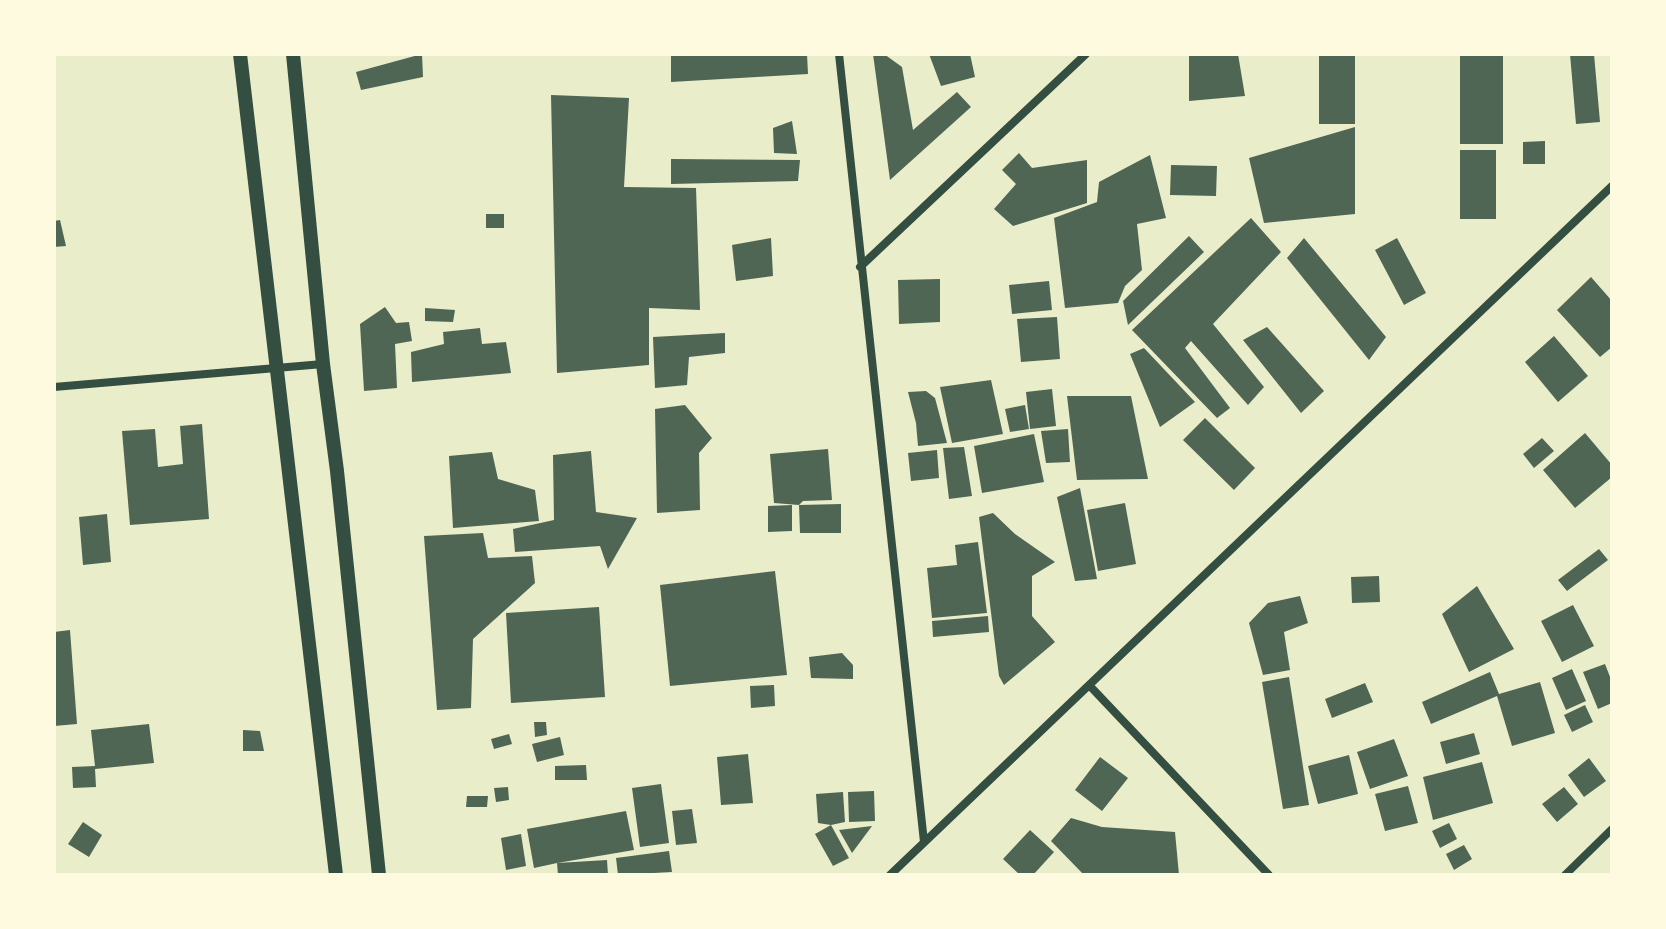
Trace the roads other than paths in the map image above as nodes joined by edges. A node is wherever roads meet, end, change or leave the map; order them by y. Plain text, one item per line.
1 (240, 54) edge
2 (293, 54) edge
3 (839, 54) edge
4 (1086, 54) edge
5 (1612, 186) edge
6 (860, 267) junction
7 (323, 364) junction
8 (275, 369) junction
9 (54, 387) edge
10 (1089, 685) junction
11 (1612, 829) edge
12 (924, 842) junction
13 (336, 875) edge
14 (379, 875) edge
15 (890, 875) edge
16 (1269, 875) edge
17 (1565, 875) edge

1 - 8 street
2 - 7 street
3 - 6 street
4 - 6 street
5 - 10 street
6 - 12 street
7 - 8 street
7 - 14 street
8 - 9 street
8 - 13 street
10 - 12 street
10 - 16 street
11 - 17 street
12 - 15 street

